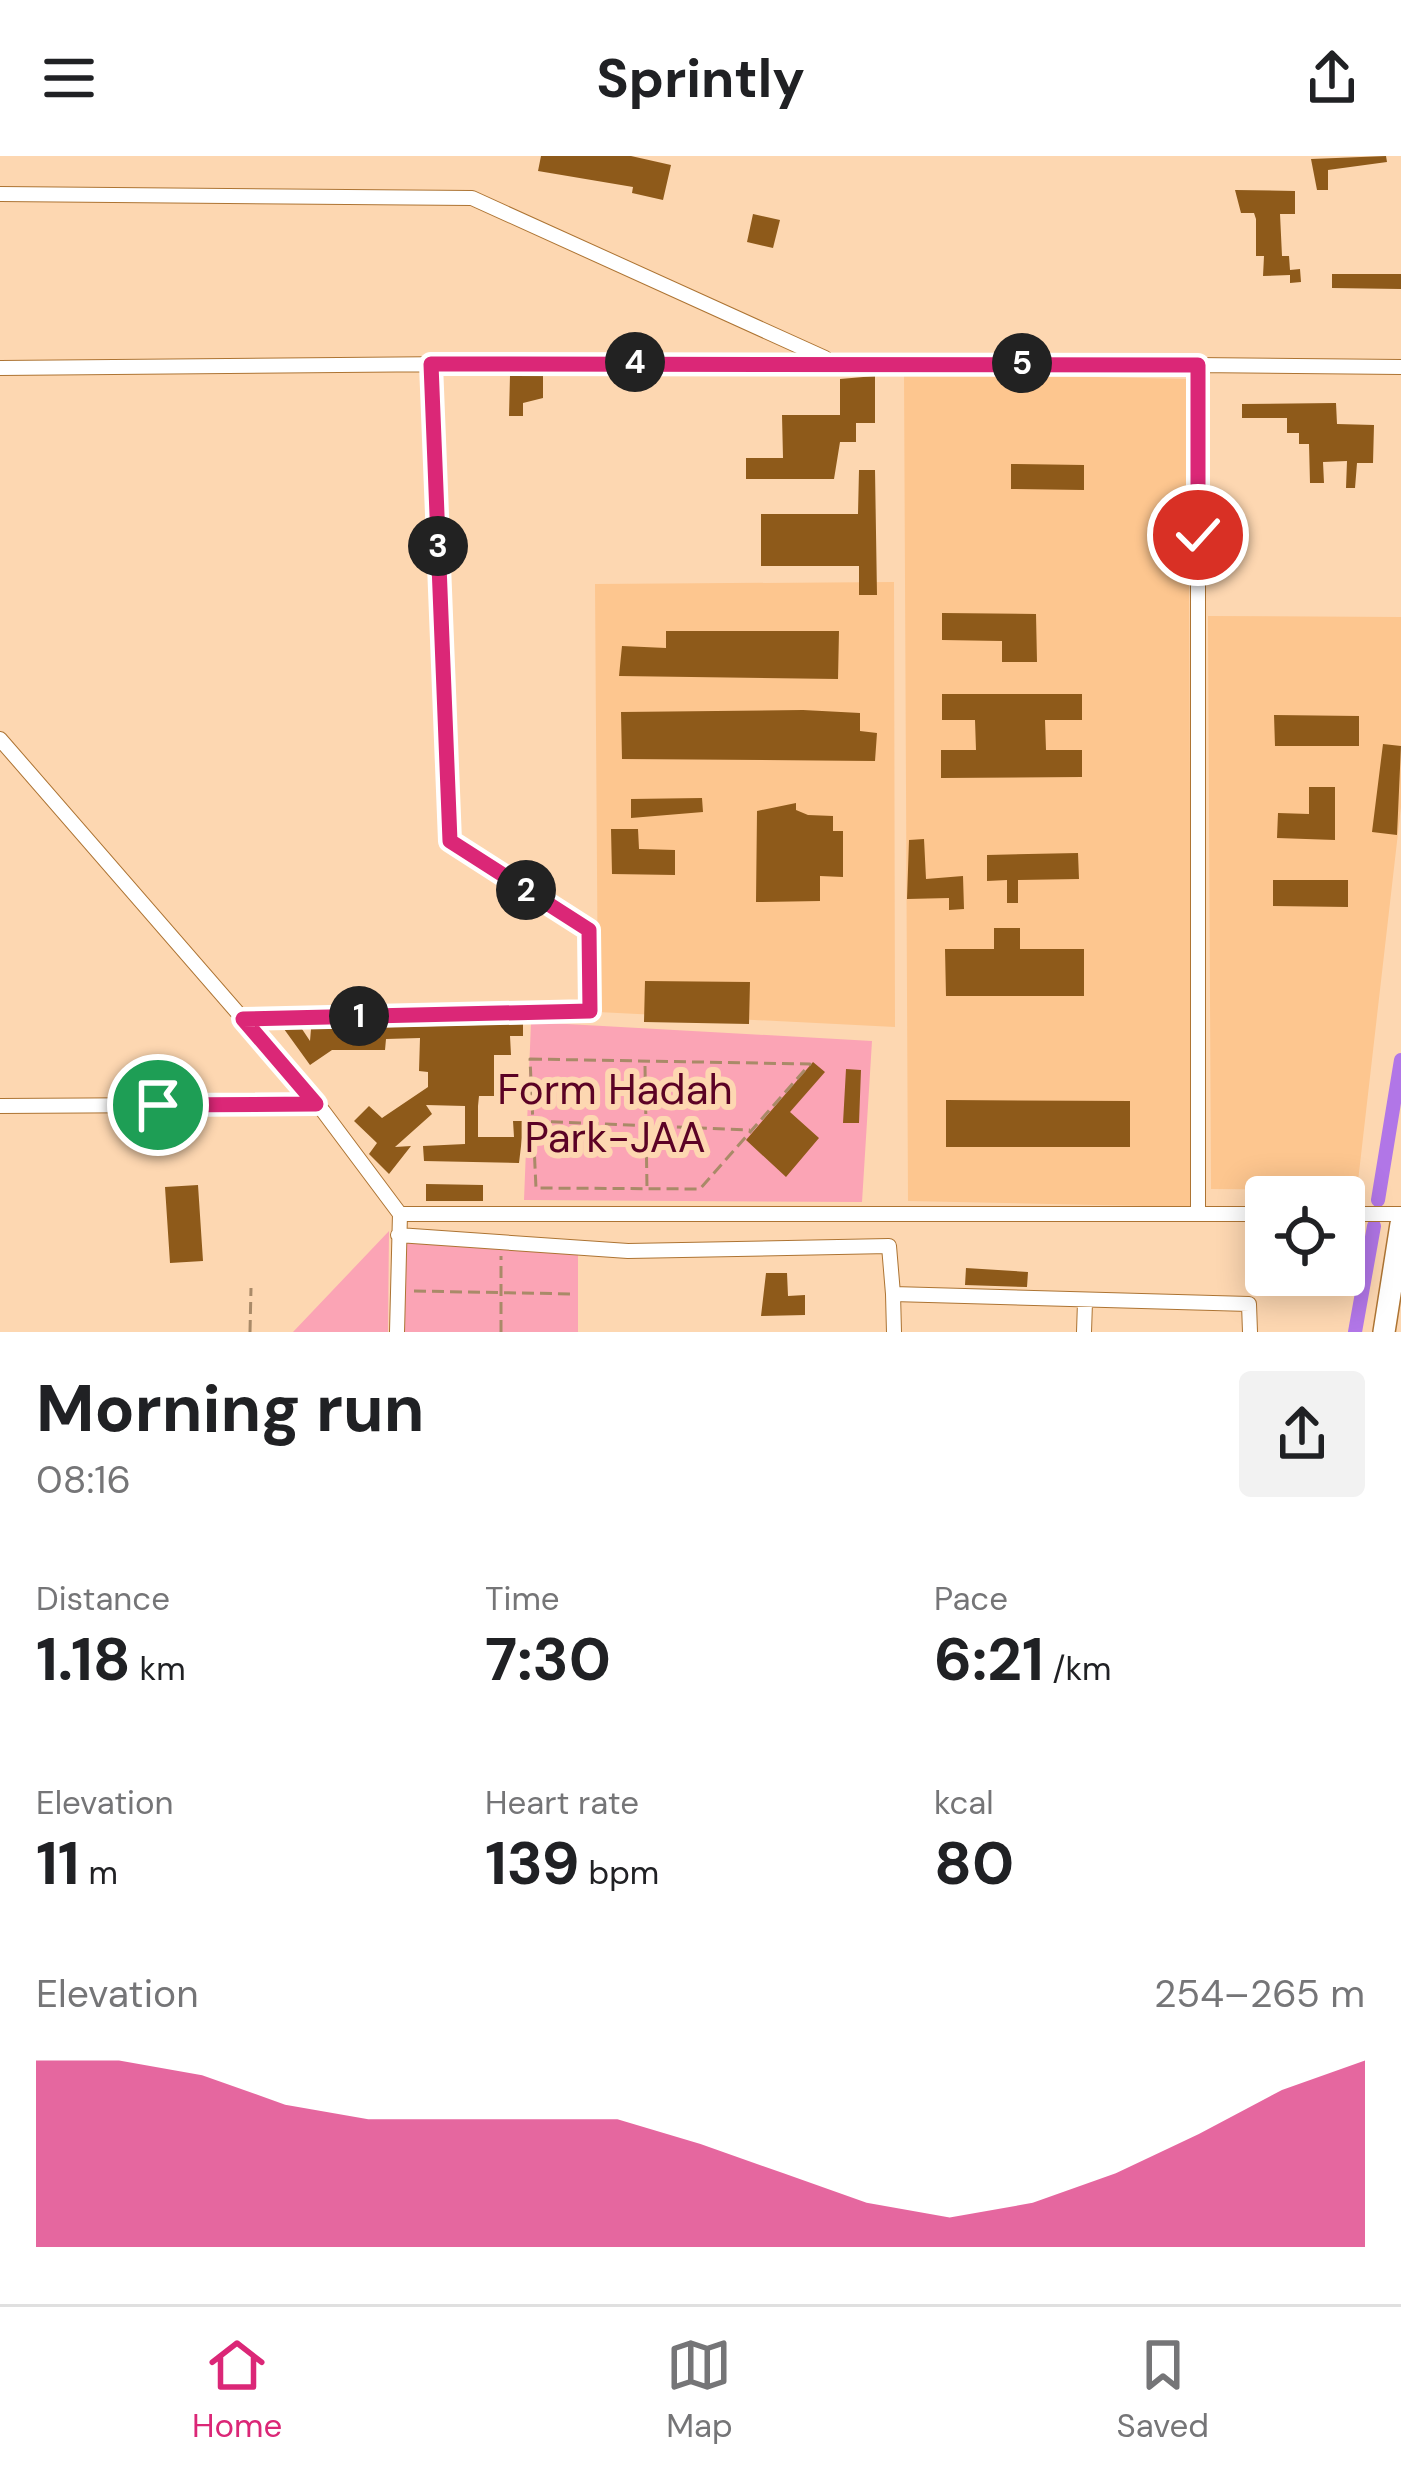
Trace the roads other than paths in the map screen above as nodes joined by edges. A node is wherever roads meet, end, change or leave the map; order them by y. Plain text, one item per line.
1 (0, 194) edge
2 (833, 362) junction
3 (431, 364) junction
4 (1198, 365) junction
5 (1401, 367) edge
6 (0, 368) edge
7 (0, 740) edge
8 (243, 1019) junction
9 (316, 1104) junction
10 (0, 1106) edge
11 (400, 1214) junction
12 (1198, 1214) junction
13 (1245, 1214) edge
14 (1365, 1214) edge
15 (1401, 1214) edge
16 (1401, 1224) edge
17 (398, 1235) junction
18 (1396, 1285) edge
19 (893, 1294) junction
20 (1084, 1302) junction
21 (397, 1332) edge
22 (895, 1332) edge
23 (1084, 1332) edge
24 (1250, 1332) edge
25 (1384, 1332) edge

1 - 2 street
2 - 3 street
2 - 4 street
3 - 6 street
3 - 8 street
4 - 5 street
4 - 12 street
7 - 8 street
8 - 9 street
9 - 10 street
9 - 11 street
11 - 12 street
11 - 17 street
12 - 13 street
14 - 15 street
16 - 18 main road
17 - 19 street
17 - 21 street
18 - 25 main road
19 - 20 street
19 - 22 street
20 - 23 street
20 - 24 street

